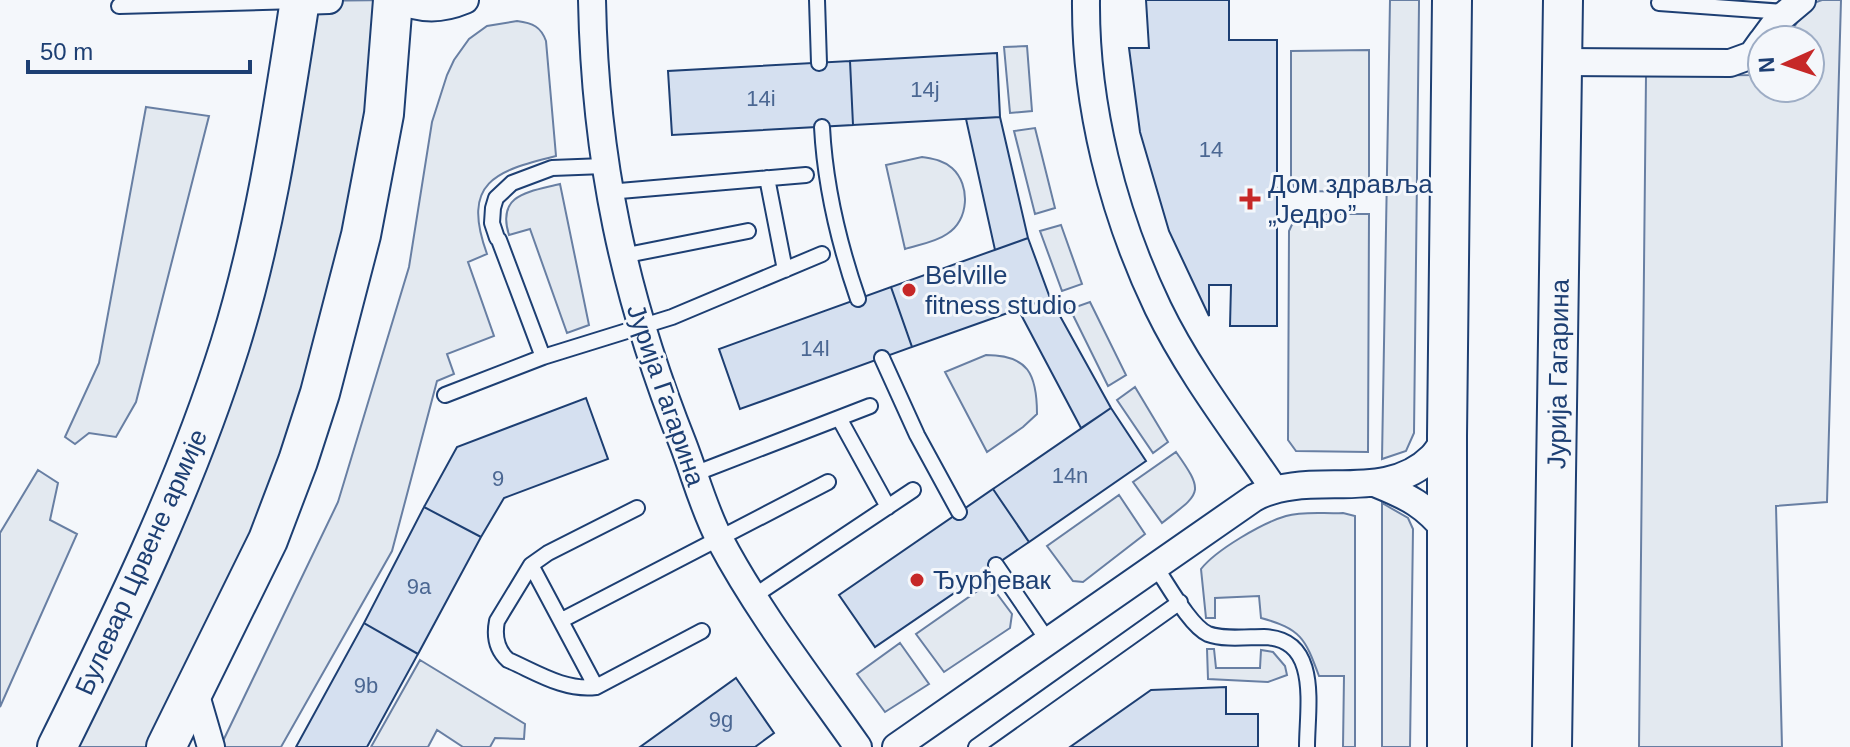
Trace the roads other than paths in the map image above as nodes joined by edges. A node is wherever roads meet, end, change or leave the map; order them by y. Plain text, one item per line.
1 (300, 0) edge
2 (329, 0) edge
3 (396, 0) edge
4 (465, 0) edge
5 (592, 0) edge
6 (817, 0) edge
7 (1086, 0) edge
8 (1452, 0) edge
9 (1563, 0) edge
10 (1659, 3) dead end
11 (119, 6) dead end
12 (1794, 6) edge
13 (1774, 24) edge
14 (1746, 57) edge
15 (1562, 62) junction
16 (819, 63) dead end
17 (822, 127) dead end
18 (591, 167) junction
19 (806, 175) dead end
20 (767, 178) junction
21 (608, 192) junction
22 (748, 231) dead end
23 (822, 254) dead end
24 (622, 256) junction
25 (785, 270) junction
26 (858, 299) dead end
27 (640, 326) junction
28 (543, 357) junction
29 (882, 358) dead end
30 (445, 395) dead end
31 (870, 406) dead end
32 (839, 418) junction
33 (1447, 436) junction
34 (694, 474) junction
35 (828, 482) dead end
36 (1377, 484) junction
37 (1274, 489) junction
38 (913, 490) dead end
39 (888, 507) junction
40 (637, 508) dead end
41 (959, 512) dead end
42 (1447, 532) junction
43 (718, 538) junction
44 (531, 565) junction
45 (996, 565) dead end
46 (1155, 566) junction
47 (754, 596) junction
48 (1180, 602) junction
49 (562, 620) junction
50 (702, 631) dead end
51 (1048, 641) junction
52 (596, 687) junction
53 (195, 692) junction
54 (57, 747) edge
55 (166, 747) edge
56 (211, 747) edge
57 (858, 747) edge
58 (896, 747) edge
59 (976, 747) edge
60 (1307, 747) edge
61 (1447, 747) edge
62 (1552, 747) edge

1 - 2 street
1 - 11 lane
1 - 54 street, Булевар Црвене армије
3 - 4 street
3 - 53 street
5 - 18 street, Јурија Гагарина
6 - 16 lane
7 - 37 street
8 - 33 street
9 - 15 street, Јурија Гагарина
10 - 12 lane
12 - 13 street
14 - 15 street
15 - 62 street, Јурија Гагарина
17 - 26 lane
18 - 21 street, Јурија Гагарина
18 - 28 lane
19 - 20 lane
20 - 21 lane
20 - 25 lane
21 - 24 street, Јурија Гагарина
22 - 24 lane
23 - 25 lane
24 - 27 street, Јурија Гагарина
25 - 27 lane
27 - 28 lane
27 - 34 street, Јурија Гагарина
28 - 30 lane
29 - 41 lane
31 - 32 lane
32 - 34 lane
32 - 39 lane
33 - 36 street
33 - 42 street
34 - 43 street, Јурија Гагарина
35 - 43 lane
36 - 37 street
36 - 42 street
37 - 46 street
38 - 39 lane
39 - 47 lane
40 - 44 lane
42 - 61 street
43 - 47 street, Јурија Гагарина
43 - 49 lane
44 - 49 lane
44 - 52 lane
45 - 51 lane
46 - 48 lane
46 - 51 street
47 - 57 street, Јурија Гагарина
48 - 59 lane
48 - 60 lane
49 - 52 lane
50 - 52 lane
51 - 58 street
53 - 55 street
53 - 56 street

